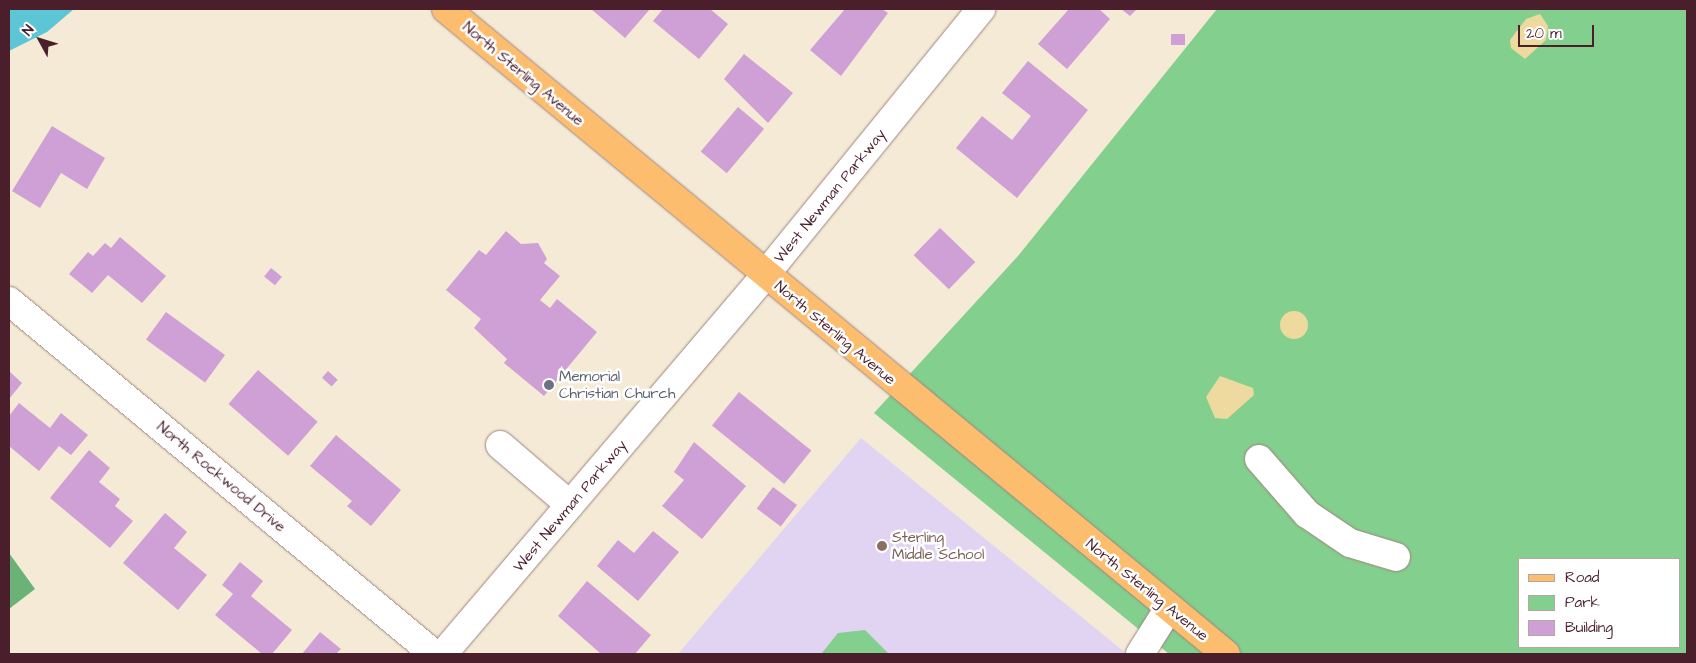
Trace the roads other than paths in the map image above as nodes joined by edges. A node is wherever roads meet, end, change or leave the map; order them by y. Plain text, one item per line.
1 (446, 9) edge
2 (978, 10) edge
3 (765, 275) junction
4 (9, 301) edge
5 (500, 445) dead end
6 (1259, 459) dead end
7 (570, 505) junction
8 (1396, 557) dead end
9 (1169, 608) junction
10 (434, 654) edge
11 (443, 654) edge
12 (1140, 654) edge
13 (1226, 654) edge

1 - 3 main road, North Sterling Avenue
2 - 3 street, West Newman Parkway
3 - 7 street, West Newman Parkway
3 - 9 main road, North Sterling Avenue
4 - 10 street, North Rockwood Drive
5 - 7 street
6 - 8 street
7 - 11 street, West Newman Parkway
9 - 12 street
9 - 13 main road, North Sterling Avenue

